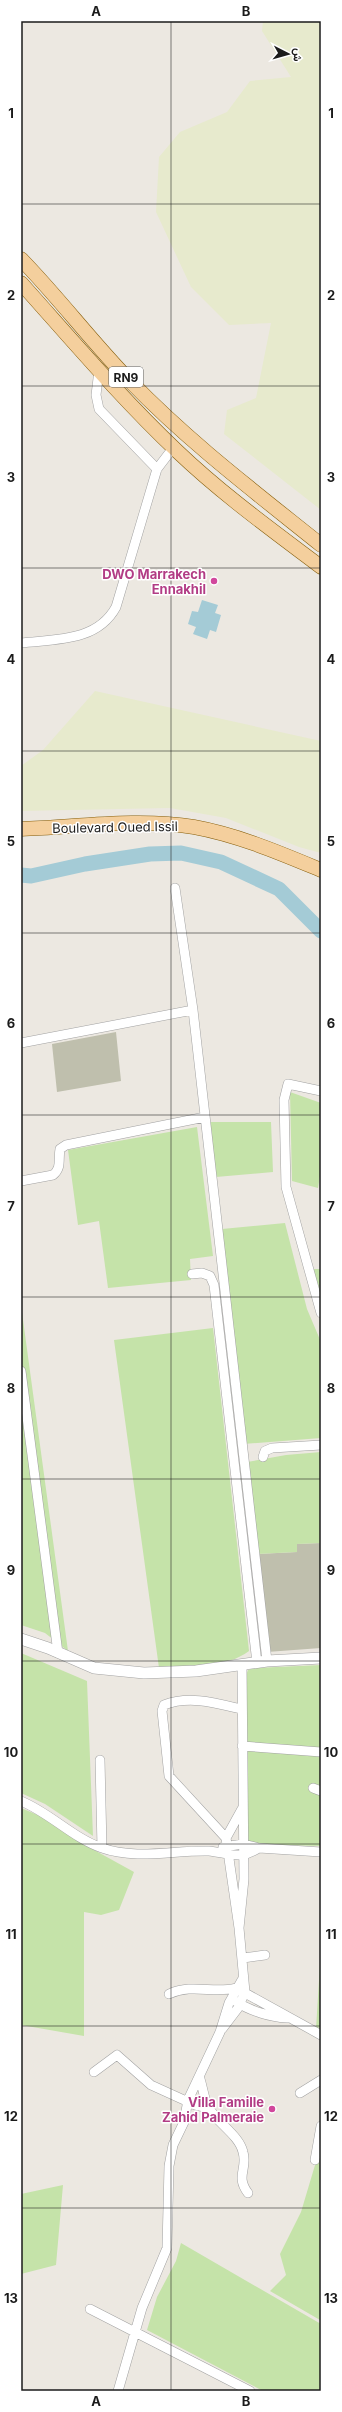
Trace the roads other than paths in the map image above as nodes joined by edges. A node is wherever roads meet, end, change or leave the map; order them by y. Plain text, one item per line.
1 (21, 259) edge
2 (21, 283) edge
3 (99, 370) junction
4 (173, 448) junction
5 (157, 469) junction
6 (321, 545) edge
7 (321, 567) edge
8 (21, 643) edge
9 (21, 829) edge
10 (321, 870) edge
11 (175, 888) dead end
12 (193, 1010) junction
13 (21, 1043) edge
14 (321, 1091) edge
15 (205, 1117) junction
16 (21, 1181) edge
17 (192, 1274) dead end
18 (321, 1313) edge
19 (21, 1371) edge
20 (321, 1445) edge
21 (263, 1457) dead end
22 (21, 1639) edge
23 (58, 1653) junction
24 (321, 1658) edge
25 (262, 1662) junction
26 (242, 1665) junction
27 (241, 1709) junction
28 (242, 1746) junction
29 (321, 1752) edge
30 (100, 1760) dead end
31 (21, 1800) edge
32 (242, 1809) junction
33 (226, 1842) junction
34 (244, 1844) junction
35 (102, 1848) junction
36 (259, 1848) junction
37 (210, 1851) junction
38 (321, 1852) edge
39 (229, 1855) junction
40 (244, 1855) junction
41 (239, 1928) junction
42 (265, 1955) dead end
43 (242, 1958) junction
44 (240, 1990) junction
45 (225, 1991) junction
46 (169, 1994) dead end
47 (232, 1998) junction
48 (240, 2004) junction
49 (290, 2018) junction
50 (220, 2032) junction
51 (321, 2035) edge
52 (94, 2072) dead end
53 (200, 2079) junction
54 (321, 2080) edge
55 (300, 2093) dead end
56 (188, 2100) junction
57 (209, 2108) junction
58 (321, 2126) edge
59 (315, 2160) dead end
60 (248, 2194) dead end
61 (90, 2309) dead end
62 (136, 2331) junction
63 (118, 2391) edge
64 (250, 2391) edge

1 - 6 main road, RN9
2 - 3 main road, RN9
3 - 4 main road, RN9
3 - 5 street
4 - 5 street
4 - 7 main road, RN9
5 - 8 street
9 - 10 main road, Boulevard Oued Issil
11 - 12 street
12 - 13 street
12 - 15 street
14 - 18 street
15 - 16 street
15 - 25 street
17 - 25 street
19 - 23 street
20 - 21 street
22 - 23 street
23 - 26 street
24 - 25 street
25 - 26 street
26 - 27 street
27 - 28 street
27 - 33 street
28 - 29 street
28 - 32 street
30 - 35 street
31 - 35 street
32 - 33 street
32 - 34 street
33 - 34 street
33 - 37 street
33 - 39 street
34 - 36 street
34 - 40 street
35 - 37 street
36 - 38 street
36 - 40 street
37 - 39 street
39 - 40 street
39 - 41 street
40 - 41 street
41 - 43 street
42 - 43 street
43 - 44 street
44 - 45 street
44 - 47 street
44 - 48 street
44 - 49 street
45 - 46 street
45 - 47 street
47 - 48 street
47 - 50 street
48 - 49 street
48 - 50 street
49 - 51 street
50 - 53 street
52 - 56 street
53 - 56 street
53 - 57 street
54 - 55 street
56 - 57 street
56 - 62 street
57 - 60 street
58 - 59 street
61 - 62 street
62 - 63 street
62 - 64 street

